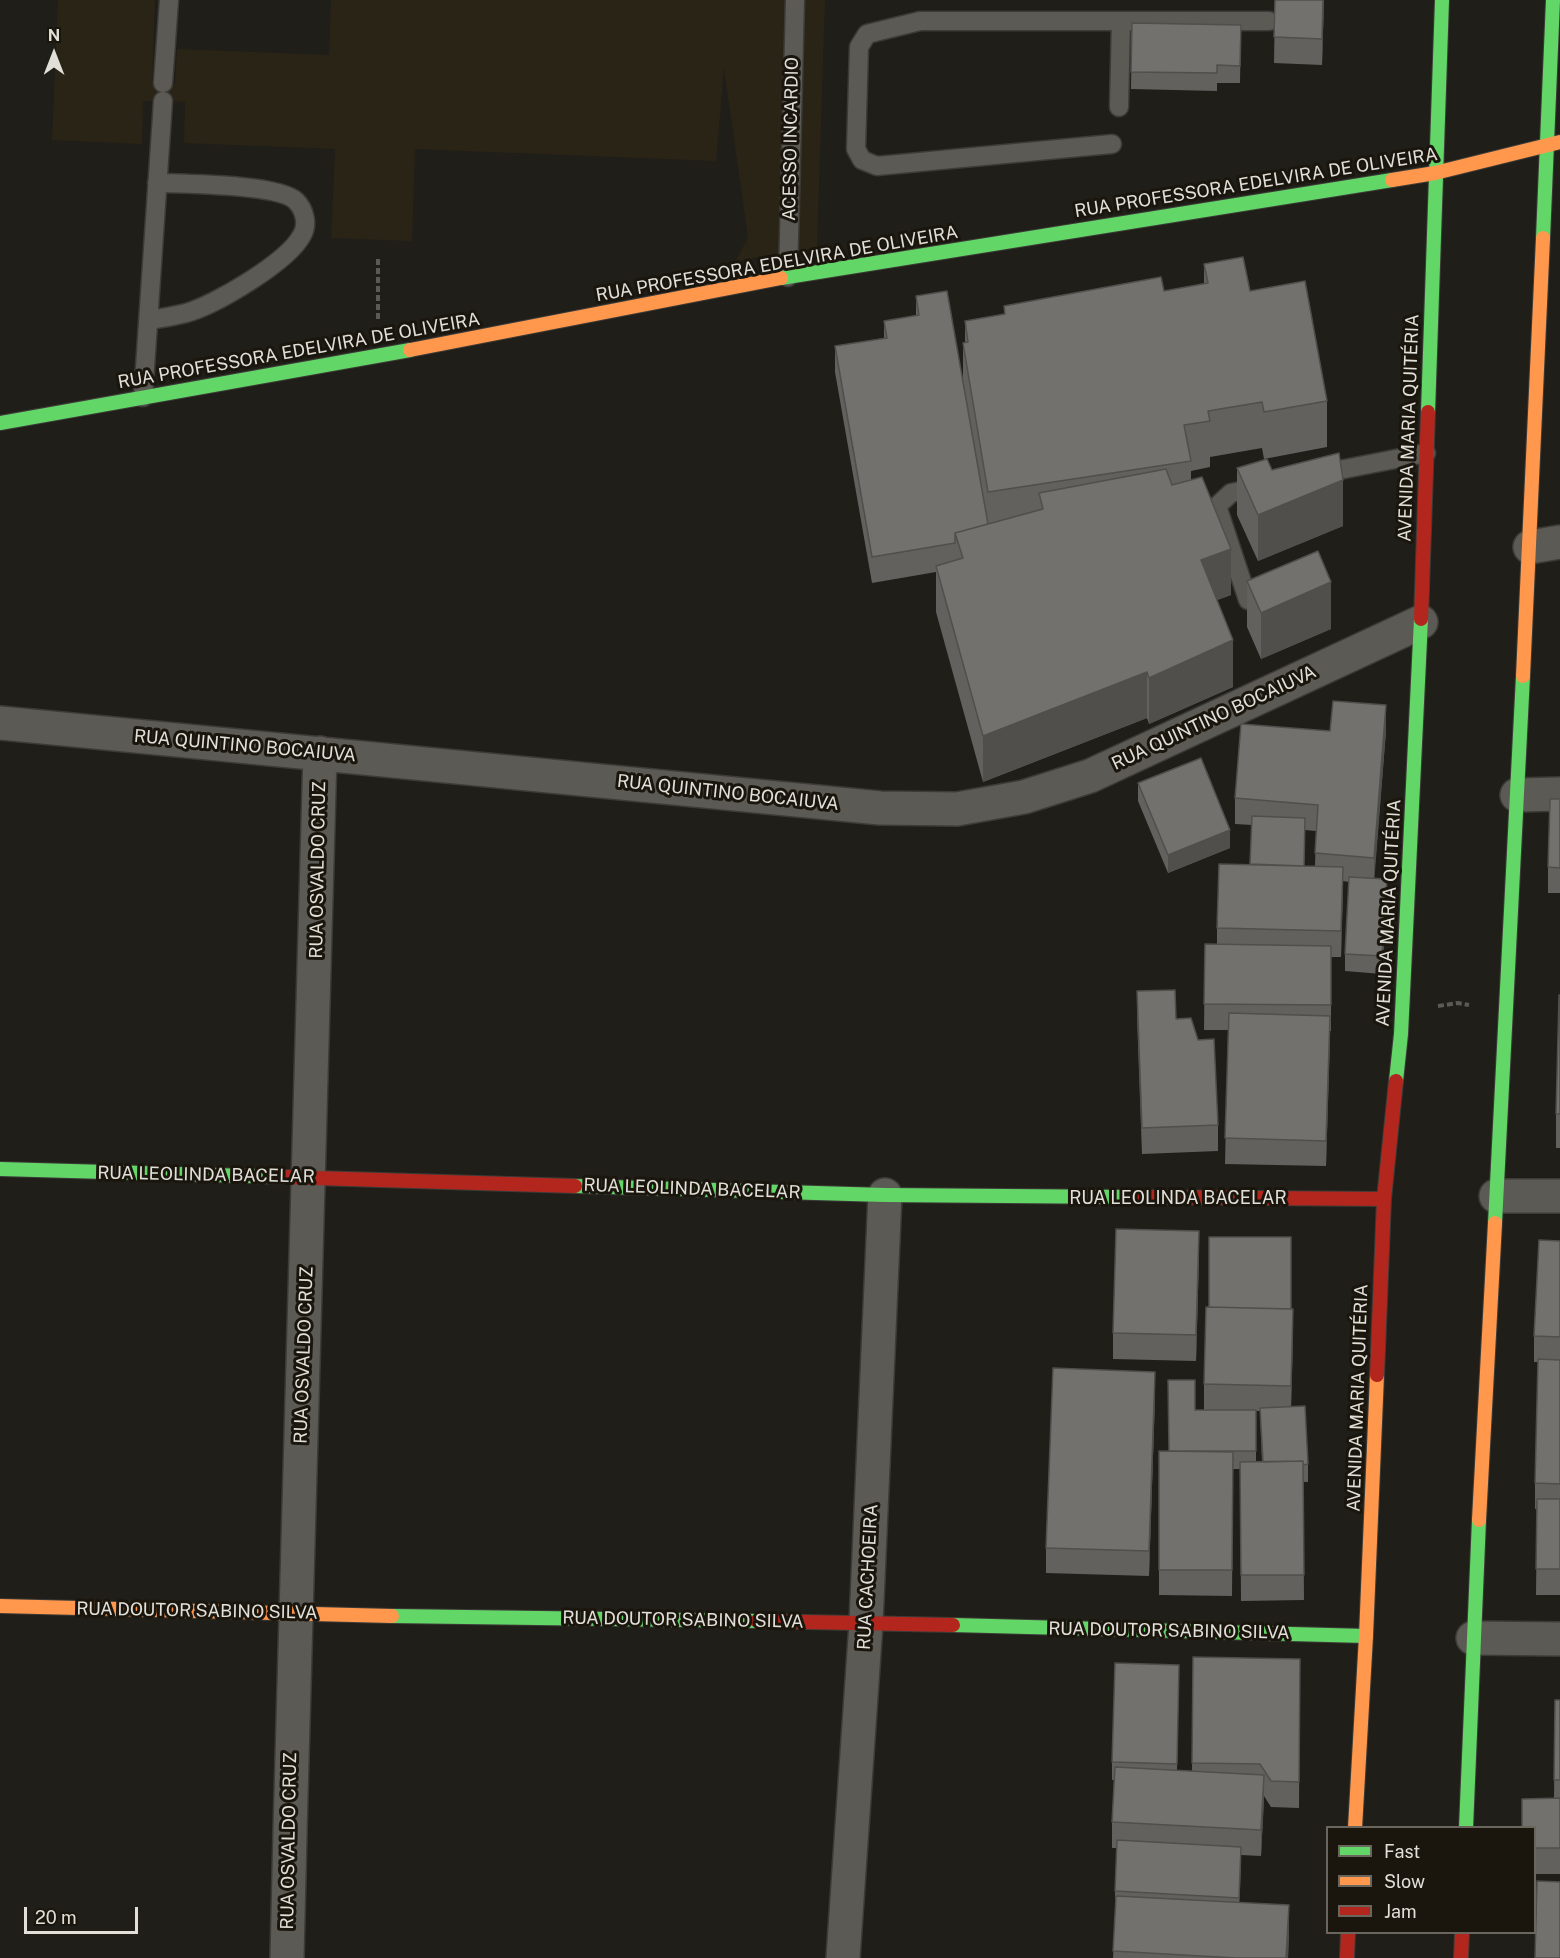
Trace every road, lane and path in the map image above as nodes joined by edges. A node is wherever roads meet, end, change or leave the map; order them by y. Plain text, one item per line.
1 (169, 0) edge
2 (795, 0) edge
3 (1442, 0) edge
4 (1553, 0) edge
5 (1121, 21) junction
6 (1269, 21) dead end
7 (1119, 107) dead end
8 (1560, 142) edge
9 (1112, 144) dead end
10 (1545, 144) junction
11 (1436, 173) junction
12 (157, 183) junction
13 (378, 260) dead end
14 (788, 277) junction
15 (150, 320) junction
16 (379, 356) junction
17 (143, 397) junction
18 (0, 423) edge
19 (1426, 453) junction
20 (1307, 477) edge
21 (1275, 483) edge
22 (1545, 545) edge
23 (1248, 600) dead end
24 (1421, 622) junction
25 (0, 723) edge
26 (321, 753) junction
27 (1560, 794) edge
28 (1517, 795) junction
29 (1401, 1034) junction
30 (1506, 1039) junction
31 (0, 1169) edge
32 (310, 1177) junction
33 (885, 1195) junction
34 (1496, 1196) junction
35 (1560, 1196) edge
36 (1384, 1199) junction
37 (0, 1606) edge
38 (294, 1614) junction
39 (866, 1623) junction
40 (1366, 1636) junction
41 (1473, 1638) junction
42 (1560, 1639) edge
43 (1354, 1826) edge
44 (1466, 1826) edge
45 (1348, 1934) edge
46 (1462, 1934) edge
47 (287, 1958) edge
48 (843, 1958) edge
49 (1347, 1958) edge
50 (1461, 1958) edge

1 - 12 lane
2 - 14 lane, ACESSO INCARDIO
3 - 11 street, AVENIDA MARIA QUITÉRIA
4 - 10 street
5 - 6 lane
5 - 7 lane
5 - 9 lane
8 - 10 street, RUA PROFESSORA EDELVIRA DE OLIVEIRA
10 - 11 street, RUA PROFESSORA EDELVIRA DE OLIVEIRA
10 - 22 street
11 - 14 street, RUA PROFESSORA EDELVIRA DE OLIVEIRA
11 - 19 street, AVENIDA MARIA QUITÉRIA
12 - 15 lane
12 - 15 lane
13 - 16 path
14 - 16 street, RUA PROFESSORA EDELVIRA DE OLIVEIRA
15 - 17 lane
16 - 17 street, RUA PROFESSORA EDELVIRA DE OLIVEIRA
17 - 18 street, RUA PROFESSORA EDELVIRA DE OLIVEIRA
19 - 20 lane
19 - 24 street, AVENIDA MARIA QUITÉRIA
21 - 23 lane
22 - 28 street
24 - 26 street, RUA QUINTINO BOCAIUVA
24 - 29 street, AVENIDA MARIA QUITÉRIA
25 - 26 street, RUA QUINTINO BOCAIUVA
26 - 32 street, RUA OSVALDO CRUZ
27 - 28 street
28 - 30 street
29 - 30 path
29 - 36 street, AVENIDA MARIA QUITÉRIA
30 - 34 street
31 - 32 street, RUA LEOLINDA BACELAR
32 - 33 street, RUA LEOLINDA BACELAR
32 - 38 street, RUA OSVALDO CRUZ
33 - 36 street, RUA LEOLINDA BACELAR
33 - 39 street, RUA CACHOEIRA
34 - 35 street
34 - 41 street
36 - 40 street, AVENIDA MARIA QUITÉRIA
37 - 38 street, RUA DOUTOR SABINO SILVA
38 - 39 street, RUA DOUTOR SABINO SILVA
38 - 47 street, RUA OSVALDO CRUZ
39 - 40 street, RUA DOUTOR SABINO SILVA
39 - 48 street, RUA CACHOEIRA
40 - 43 street, AVENIDA MARIA QUITÉRIA
41 - 42 street
41 - 44 street
45 - 49 street
46 - 50 street

